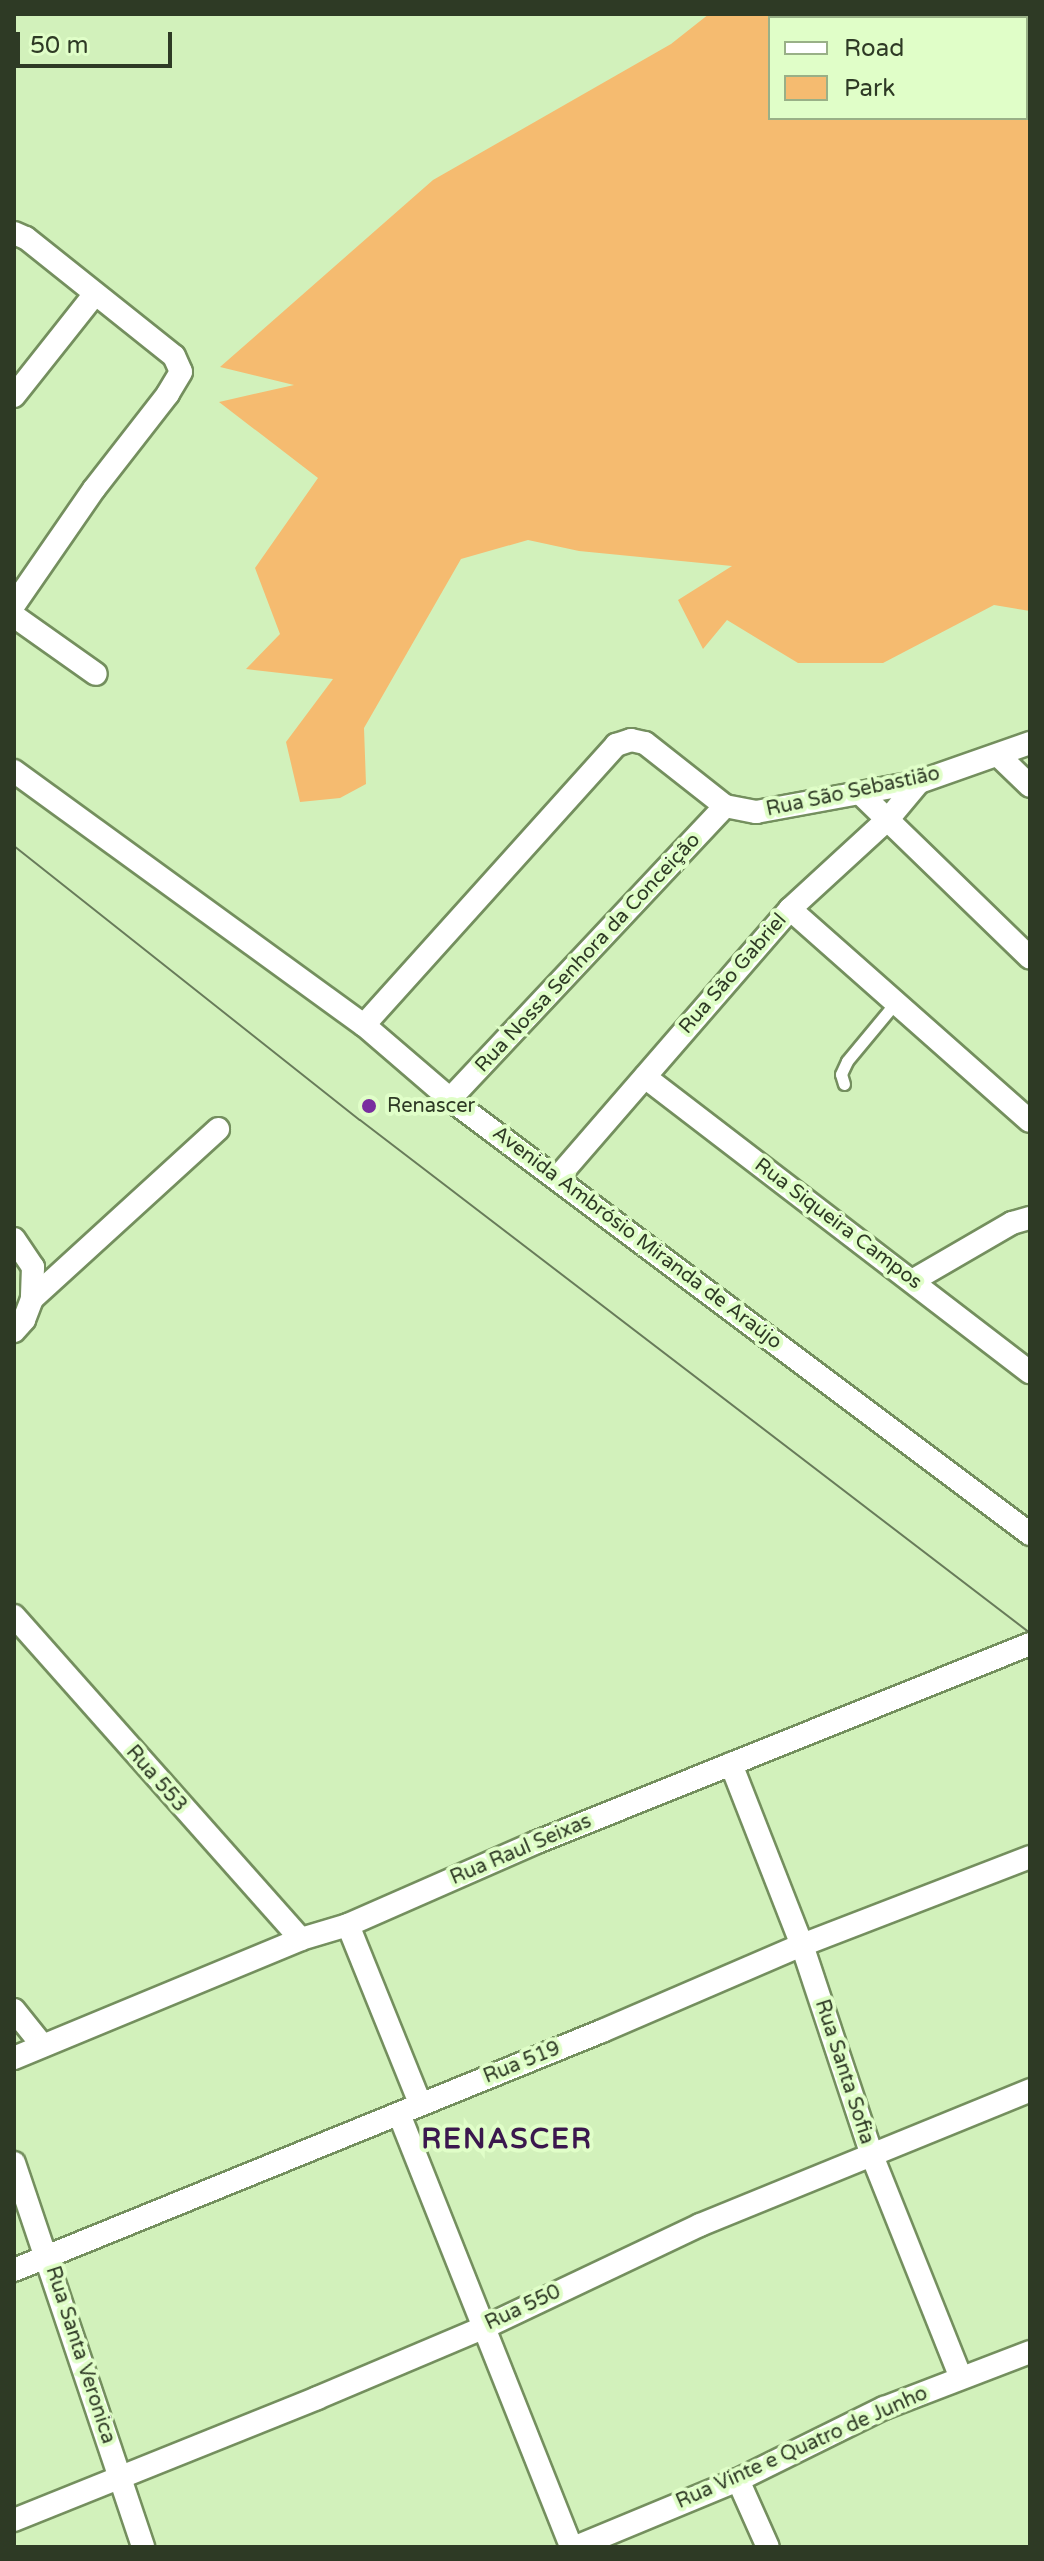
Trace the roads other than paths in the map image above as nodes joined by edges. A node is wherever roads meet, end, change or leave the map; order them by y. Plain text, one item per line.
1 (20, 235) edge
2 (94, 295) junction
3 (14, 396) edge
4 (14, 605) edge
5 (14, 616) edge
6 (96, 674) dead end
7 (1030, 743) edge
8 (999, 756) junction
9 (14, 771) edge
10 (919, 782) junction
11 (1030, 786) edge
12 (861, 794) junction
13 (725, 806) junction
14 (889, 818) junction
15 (790, 909) junction
16 (1030, 958) edge
17 (896, 1002) junction
18 (364, 1025) junction
19 (645, 1077) junction
20 (844, 1084) dead end
21 (450, 1099) junction
22 (1030, 1121) edge
23 (218, 1129) dead end
24 (558, 1177) junction
25 (1030, 1218) edge
26 (14, 1239) edge
27 (912, 1281) junction
28 (32, 1299) junction
29 (14, 1331) edge
30 (1030, 1372) edge
31 (1030, 1508) edge
32 (1008, 1517) junction
33 (1030, 1534) edge
34 (14, 1616) edge
35 (1029, 1645) edge
36 (731, 1764) junction
37 (1030, 1857) edge
38 (348, 1925) junction
39 (301, 1939) junction
40 (802, 1945) junction
41 (14, 2010) edge
42 (43, 2046) junction
43 (14, 2058) edge
44 (1030, 2090) edge
45 (420, 2103) junction
46 (399, 2114) junction
47 (871, 2153) junction
48 (14, 2163) edge
49 (47, 2256) junction
50 (14, 2270) edge
51 (483, 2328) junction
52 (1030, 2352) edge
53 (961, 2378) junction
54 (121, 2477) junction
55 (738, 2480) junction
56 (14, 2520) edge
57 (143, 2547) edge
58 (573, 2547) edge
59 (768, 2547) edge

1 - 2 street
2 - 3 street
2 - 4 street
5 - 6 street
7 - 8 street, Rua São Sebastião
8 - 10 street, Rua São Sebastião
8 - 11 street
9 - 18 street, Avenida Ambrósio Miranda de Araújo
10 - 12 street, Rua São Sebastião
10 - 14 street, Rua São Gabriel
12 - 13 street, Rua São Sebastião
12 - 14 street
13 - 18 street
13 - 21 street, Rua Nossa Senhora da Conceição
14 - 15 street, Rua São Gabriel
14 - 16 street
15 - 17 street
15 - 19 street, Rua São Gabriel
17 - 20 lane
17 - 22 street
18 - 21 street, Avenida Ambrósio Miranda de Araújo
19 - 24 street, Rua São Gabriel
19 - 27 street, Rua Siqueira Campos
21 - 24 street, Avenida Ambrósio Miranda de Araújo
23 - 28 street
24 - 32 street, Avenida Ambrósio Miranda de Araújo
25 - 27 street
26 - 28 street
27 - 30 street, Rua Siqueira Campos
28 - 29 street
31 - 32 street
32 - 33 street, Avenida Ambrósio Miranda de Araújo
34 - 39 street, Rua 553
35 - 36 street, Rua Raul Seixas
36 - 38 street, Rua Raul Seixas
36 - 40 street, Rua Santa Sofia
37 - 40 street, Rua 519
38 - 39 street, Rua Raul Seixas
38 - 45 street
39 - 42 street, Rua Raul Seixas
40 - 45 street, Rua 519
40 - 47 street, Rua Santa Sofia
41 - 42 street
42 - 43 street, Rua Raul Seixas
44 - 47 street, Rua 550
45 - 46 street, Rua 519
46 - 49 street, Rua 519
46 - 51 street
47 - 51 street, Rua 550
47 - 53 street, Rua Santa Sofia
48 - 49 street, Rua Santa Veronica
49 - 50 street, Rua 519
49 - 54 street, Rua Santa Veronica
51 - 54 street, Rua 550
51 - 58 street
52 - 53 street, Rua Vinte e Quatro de Junho
53 - 55 street, Rua Vinte e Quatro de Junho
54 - 56 street, Rua 550
54 - 57 street, Rua Santa Veronica
55 - 58 street, Rua Vinte e Quatro de Junho
55 - 59 street

